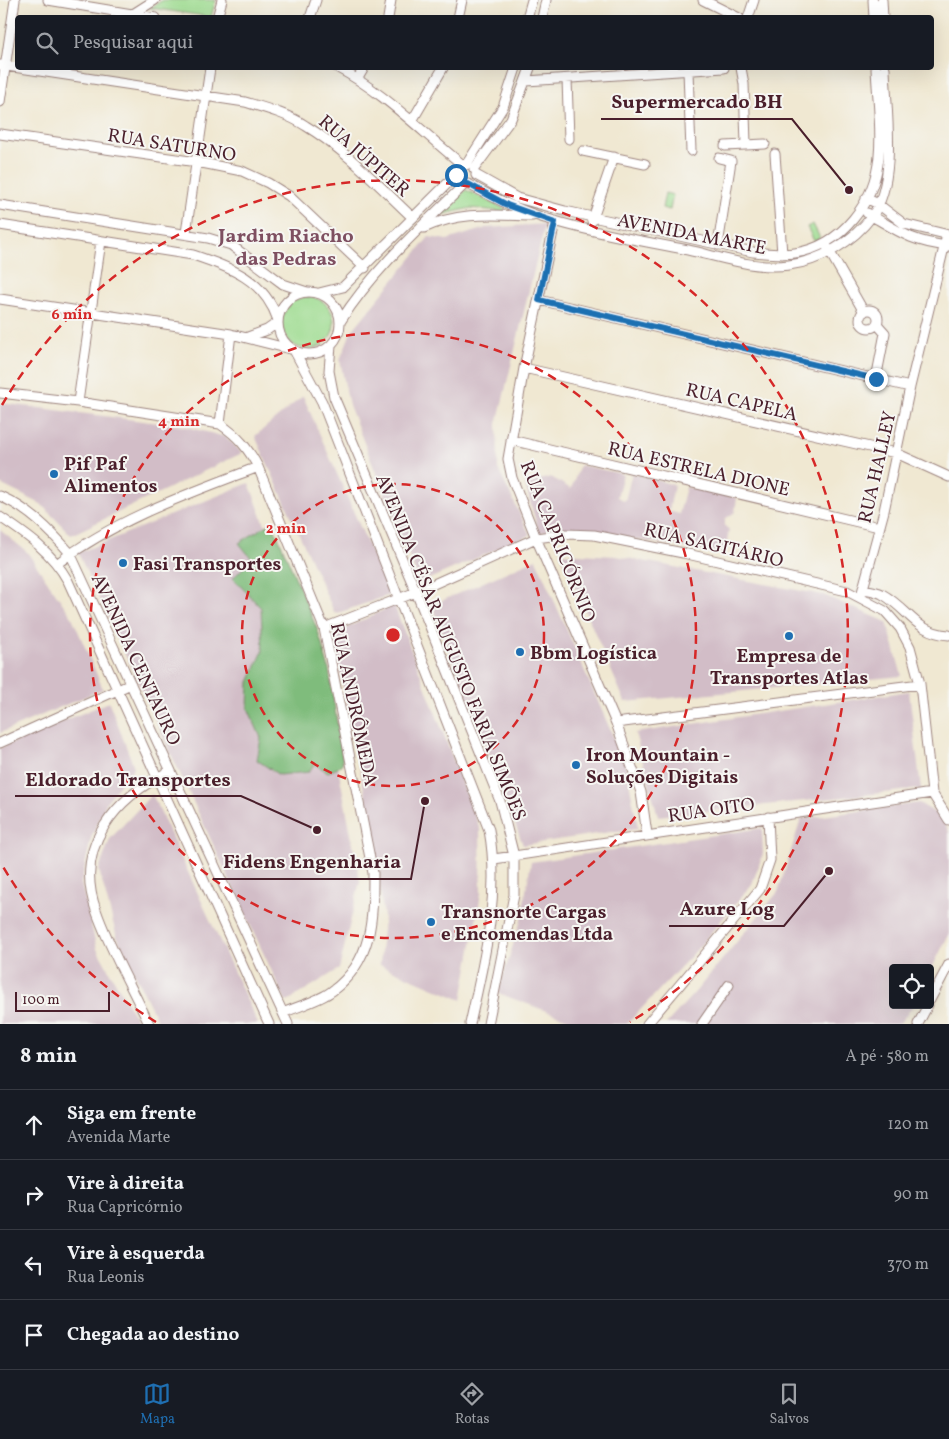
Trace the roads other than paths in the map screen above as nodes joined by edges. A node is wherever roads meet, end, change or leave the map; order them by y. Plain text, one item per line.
1 (15, 0) edge
2 (48, 0) edge
3 (102, 0) edge
4 (155, 0) edge
5 (222, 0) edge
6 (316, 0) edge
7 (391, 0) edge
8 (462, 0) edge
9 (532, 0) edge
10 (546, 0) edge
11 (703, 0) edge
12 (754, 0) edge
13 (873, 0) edge
14 (882, 0) edge
15 (106, 10) junction
16 (133, 14) junction
17 (139, 15) edge
18 (218, 15) edge
19 (311, 15) edge
20 (388, 15) edge
21 (459, 15) edge
22 (528, 15) edge
23 (543, 15) edge
24 (733, 15) edge
25 (749, 15) edge
26 (874, 15) edge
27 (882, 15) edge
28 (3, 65) edge
29 (36, 70) edge
30 (210, 70) edge
31 (342, 70) edge
32 (363, 70) edge
33 (442, 70) edge
34 (515, 70) edge
35 (529, 70) edge
36 (700, 70) edge
37 (741, 70) edge
38 (876, 70) edge
39 (884, 70) edge
40 (688, 71) junction
41 (358, 78) junction
42 (567, 79) junction
43 (526, 81) junction
44 (206, 96) junction
45 (0, 102) edge
46 (412, 120) junction
47 (0, 134) edge
48 (569, 139) dead end
49 (746, 144) junction
50 (765, 144) dead end
51 (725, 146) dead end
52 (583, 151) dead end
53 (691, 151) dead end
54 (775, 154) dead end
55 (614, 157) junction
56 (719, 158) dead end
57 (197, 162) junction
58 (645, 164) dead end
59 (466, 170) junction
60 (467, 184) junction
61 (866, 198) junction
62 (878, 204) junction
63 (0, 205) edge
64 (861, 209) junction
65 (540, 216) junction
66 (872, 216) junction
67 (593, 217) junction
68 (413, 218) junction
69 (555, 222) junction
70 (0, 225) edge
71 (591, 229) junction
72 (417, 231) junction
73 (186, 233) junction
74 (948, 235) edge
75 (101, 241) junction
76 (824, 243) junction
77 (718, 245) junction
78 (947, 246) edge
79 (830, 252) junction
80 (782, 254) junction
81 (365, 268) junction
82 (307, 292) junction
83 (318, 294) junction
84 (0, 299) edge
85 (539, 300) junction
86 (91, 312) junction
87 (864, 312) junction
88 (277, 321) junction
89 (340, 322) junction
90 (877, 324) junction
91 (231, 334) junction
92 (248, 337) junction
93 (331, 345) junction
94 (293, 350) junction
95 (524, 368) junction
96 (876, 379) junction
97 (910, 387) junction
98 (0, 393) edge
99 (78, 402) junction
100 (220, 424) junction
101 (511, 440) junction
102 (896, 453) junction
103 (258, 467) junction
104 (949, 478) edge
105 (0, 496) edge
106 (0, 517) edge
107 (879, 527) junction
108 (536, 538) junction
109 (70, 553) junction
110 (58, 563) junction
111 (416, 592) junction
112 (862, 593) junction
113 (400, 598) junction
114 (324, 628) junction
115 (949, 636) edge
116 (131, 684) junction
117 (920, 684) junction
118 (117, 690) junction
119 (616, 723) junction
120 (0, 743) edge
121 (170, 771) junction
122 (156, 778) junction
123 (932, 793) junction
124 (768, 817) junction
125 (949, 820) edge
126 (646, 834) junction
127 (514, 856) junction
128 (494, 859) junction
129 (949, 964) edge
130 (729, 985) dead end
131 (934, 992) edge
132 (926, 1009) edge
133 (283, 1013) junction
134 (149, 1024) edge
135 (269, 1024) edge
136 (288, 1024) edge
137 (470, 1024) edge
138 (488, 1024) edge
139 (647, 1024) edge
140 (702, 1024) edge
141 (918, 1024) edge

1 - 28 street
2 - 15 street
3 - 15 street
4 - 16 street
5 - 18 street
6 - 19 street
7 - 20 street
8 - 21 street
9 - 22 street
10 - 23 street
11 - 24 street
12 - 25 street
13 - 26 street
14 - 27 street
15 - 16 street
16 - 17 street
28 - 45 street
29 - 44 street, RUA JÚPITER
30 - 44 street
31 - 41 street
32 - 41 street
33 - 46 street
34 - 59 street
35 - 43 street
36 - 40 street
37 - 49 street
38 - 61 street, AVENIDA MARTE
39 - 62 street, AVENIDA MARTE
40 - 42 street
40 - 53 street
41 - 46 street
42 - 43 street
42 - 48 street
43 - 59 street
44 - 57 street
44 - 68 street, RUA JÚPITER
46 - 59 street
47 - 57 street, RUA SATURNO
49 - 50 street
49 - 51 street
52 - 55 street
54 - 80 street
55 - 58 street
55 - 67 street
56 - 77 street
57 - 73 street
57 - 81 street, RUA SATURNO
59 - 60 street
59 - 60 street, AVENIDA MARTE
59 - 67 street, AVENIDA MARTE
59 - 68 street
60 - 65 street, AVENIDA MARTE
60 - 72 street
61 - 62 street
61 - 64 street, AVENIDA MARTE
62 - 66 street, AVENIDA MARTE
62 - 74 street
63 - 73 street
64 - 66 street
64 - 76 street, AVENIDA MARTE
65 - 69 street, AVENIDA MARTE
65 - 72 street
66 - 78 street
66 - 79 street, AVENIDA MARTE
67 - 71 street
67 - 77 street, AVENIDA MARTE
68 - 81 street
69 - 71 street, AVENIDA MARTE
69 - 85 street, RUA CAPRICÓRNIO
70 - 75 street
71 - 79 street, AVENIDA MARTE
72 - 89 street
73 - 82 street
74 - 78 street, RUA HALLEY
75 - 86 street
75 - 88 street
76 - 79 street
76 - 80 street, AVENIDA MARTE
77 - 80 street, AVENIDA MARTE
78 - 97 street, RUA HALLEY
79 - 87 street
81 - 83 street
82 - 83 street
82 - 88 street
83 - 89 street
84 - 86 street
85 - 95 street, RUA CAPRICÓRNIO
85 - 96 street
86 - 91 street
86 - 99 street
87 - 90 street
87 - 90 street
88 - 92 street
88 - 94 street
89 - 93 street
90 - 96 street
91 - 92 street
91 - 100 street
92 - 94 street
93 - 94 street
93 - 111 street, AVENIDA CÉSAR AUGUSTO FARIA SIMÕES
94 - 113 street, AVENIDA CÉSAR AUGUSTO FARIA SIMÕES
95 - 101 street, RUA CAPRICÓRNIO
95 - 102 street, RUA CAPELA
96 - 97 street
97 - 102 street, RUA HALLEY
98 - 99 street, RUA ANDRÔMEDA
99 - 100 street, RUA ANDRÔMEDA
100 - 103 street, RUA ANDRÔMEDA
101 - 107 street, RUA ESTRELA DIONE
101 - 108 street, RUA CAPRICÓRNIO
102 - 104 street, RUA CAPELA
102 - 107 street, RUA HALLEY
103 - 109 street
103 - 114 street, RUA ANDRÔMEDA
105 - 109 street, AVENIDA CENTAURO
106 - 110 street, AVENIDA CENTAURO
107 - 112 street, RUA HALLEY
108 - 111 street, RUA SAGITÁRIO
108 - 112 street, RUA SAGITÁRIO
108 - 119 street, RUA CAPRICÓRNIO
109 - 110 street
109 - 116 street, AVENIDA CENTAURO
110 - 118 street, AVENIDA CENTAURO
111 - 113 street, RUA SAGITÁRIO
111 - 127 street, AVENIDA CÉSAR AUGUSTO FARIA SIMÕES
112 - 115 street
112 - 117 street, RUA SAGITÁRIO
113 - 114 street, RUA SAGITÁRIO
113 - 128 street, AVENIDA CÉSAR AUGUSTO FARIA SIMÕES
114 - 133 street, RUA ANDRÔMEDA
116 - 118 street
116 - 121 street, AVENIDA CENTAURO
117 - 119 street
117 - 123 street, RUA SAGITÁRIO
118 - 120 street
118 - 122 street, AVENIDA CENTAURO
119 - 126 street, RUA CAPRICÓRNIO
121 - 122 street
121 - 133 street, AVENIDA CENTAURO
122 - 134 street
122 - 135 street, AVENIDA CENTAURO
123 - 124 street, RUA OITO
123 - 125 street, RUA SAGITÁRIO
124 - 126 street, RUA OITO
124 - 139 street
126 - 127 street, RUA OITO
127 - 128 street, RUA OITO
127 - 138 street, AVENIDA CÉSAR AUGUSTO FARIA SIMÕES
128 - 137 street, AVENIDA CÉSAR AUGUSTO FARIA SIMÕES
129 - 131 street
130 - 140 street
132 - 141 street
133 - 136 street, AVENIDA CENTAURO

